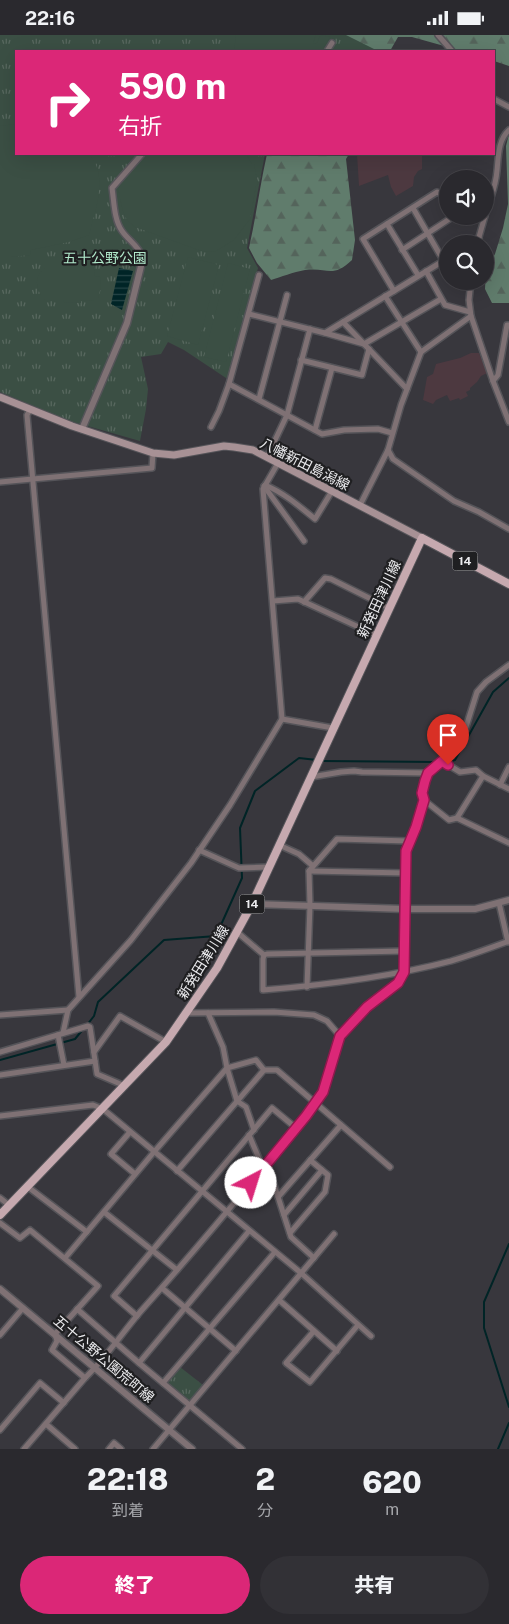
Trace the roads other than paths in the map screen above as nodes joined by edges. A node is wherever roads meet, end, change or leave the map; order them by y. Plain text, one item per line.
1 (438, 35) edge
2 (332, 43) dead end
3 (328, 50) edge
4 (451, 50) edge
5 (495, 100) edge
6 (509, 107) edge
7 (509, 130) edge
8 (141, 155) edge
9 (494, 185) edge
10 (439, 193) edge
11 (412, 208) junction
12 (386, 224) junction
13 (440, 225) edge
14 (428, 233) junction
15 (402, 250) junction
16 (439, 250) edge
17 (143, 259) joint
18 (439, 263) edge
19 (426, 271) junction
20 (259, 275) dead end
21 (418, 275) junction
22 (470, 290) edge
23 (394, 291) junction
24 (287, 295) dead end
25 (385, 296) junction
26 (441, 299) junction
27 (248, 314) junction
28 (471, 314) junction
29 (281, 322) junction
30 (343, 322) junction
31 (402, 323) junction
32 (509, 325) edge
33 (310, 329) junction
34 (325, 333) junction
35 (364, 344) junction
36 (369, 349) junction
37 (420, 352) junction
38 (301, 360) junction
39 (332, 368) junction
40 (493, 381) junction
41 (229, 384) junction
42 (407, 389) junction
43 (0, 397) edge
44 (259, 399) junction
45 (30, 410) junction
46 (287, 415) junction
47 (509, 420) edge
48 (211, 427) dead end
49 (82, 429) junction
50 (315, 430) junction
51 (392, 433) junction
52 (388, 450) junction
53 (153, 453) junction
54 (267, 457) junction
55 (278, 463) junction
56 (33, 479) junction
57 (0, 482) edge
58 (265, 486) junction
59 (332, 491) junction
60 (360, 505) junction
61 (509, 529) edge
62 (422, 538) junction
63 (304, 541) dead end
64 (509, 584) edge
65 (273, 601) junction
66 (304, 602) junction
67 (389, 607) junction
68 (376, 635) junction
69 (509, 665) edge
70 (282, 719) junction
71 (332, 729) junction
72 (442, 761) junction
73 (509, 767) edge
74 (428, 773) junction
75 (310, 777) junction
76 (483, 777) junction
77 (500, 785) junction
78 (509, 789) edge
79 (424, 800) junction
80 (457, 818) junction
81 (409, 841) junction
82 (509, 843) edge
83 (279, 845) junction
84 (199, 850) junction
85 (313, 865) junction
86 (268, 867) junction
87 (309, 871) junction
88 (406, 873) junction
89 (509, 900) edge
90 (499, 903) junction
91 (252, 905) junction
92 (310, 905) junction
93 (405, 909) junction
94 (237, 932) junction
95 (509, 941) edge
96 (404, 951) junction
97 (308, 954) junction
98 (264, 955) junction
99 (404, 972) junction
100 (307, 987) junction
101 (79, 997) junction
102 (68, 1010) junction
103 (186, 1013) junction
104 (208, 1013) junction
105 (0, 1015) edge
106 (61, 1034) junction
107 (340, 1036) junction
108 (166, 1042) junction
109 (0, 1052) edge
110 (94, 1052) junction
111 (95, 1061) junction
112 (64, 1065) junction
113 (227, 1068) junction
114 (264, 1069) junction
115 (0, 1075) edge
116 (125, 1086) junction
117 (237, 1101) junction
118 (315, 1104) junction
119 (103, 1109) junction
120 (0, 1116) edge
121 (341, 1125) junction
122 (296, 1128) junction
123 (254, 1129) junction
124 (130, 1132) junction
125 (250, 1135) junction
126 (154, 1152) junction
127 (310, 1160) junction
128 (267, 1163) junction
129 (390, 1167) dead end
130 (263, 1168) junction
131 (322, 1170) junction
132 (177, 1171) junction
133 (135, 1174) junction
134 (28, 1187) junction
135 (202, 1191) junction
136 (278, 1197) junction
137 (0, 1198) edge
138 (9, 1205) junction
139 (227, 1211) junction
140 (104, 1212) junction
141 (0, 1215) edge
142 (284, 1215) junction
143 (0, 1223) edge
144 (249, 1231) junction
145 (87, 1232) junction
146 (290, 1233) junction
147 (334, 1234) dead end
148 (152, 1249) junction
149 (275, 1252) junction
150 (65, 1258) junction
151 (314, 1258) junction
152 (177, 1270) junction
153 (301, 1273) junction
154 (162, 1288) junction
155 (0, 1289) edge
156 (278, 1300) junction
157 (23, 1308) junction
158 (185, 1308) junction
159 (77, 1309) junction
160 (138, 1315) junction
161 (358, 1325) junction
162 (210, 1329) junction
163 (314, 1331) junction
164 (0, 1335) edge
165 (55, 1335) junction
166 (371, 1336) dead end
167 (116, 1342) junction
168 (236, 1351) junction
169 (337, 1351) junction
170 (139, 1363) junction
171 (96, 1368) junction
172 (85, 1378) junction
173 (163, 1383) junction
174 (64, 1403) junction
175 (190, 1405) junction
176 (46, 1424) junction
177 (0, 1430) edge
178 (169, 1430) junction
179 (69, 1444) junction
180 (24, 1449) edge
181 (65, 1449) edge
182 (75, 1449) edge
183 (109, 1449) edge
184 (121, 1449) edge
185 (153, 1449) edge
186 (192, 1449) edge
187 (242, 1449) edge

1 - 4 street
2 - 3 street
5 - 6 street
7 - 9 street
8 - 17 street
10 - 11 street
11 - 12 street
11 - 14 street
12 - 15 street
12 - 23 street
13 - 14 street
14 - 15 street
14 - 16 street
15 - 21 street
17 - 49 street
18 - 19 street
19 - 21 street
19 - 26 street
20 - 27 street
21 - 23 street
22 - 28 street
23 - 25 street
24 - 29 street
25 - 30 street
25 - 31 street
26 - 28 street
26 - 31 street
27 - 29 street
27 - 41 street
28 - 37 street
28 - 40 street
29 - 33 street
29 - 44 street
30 - 34 street
30 - 35 street
31 - 35 street
31 - 37 street
32 - 40 street
33 - 34 street
33 - 38 street
34 - 35 street
35 - 36 street
36 - 39 street
36 - 42 street
37 - 42 street
38 - 39 street
38 - 46 street
39 - 50 street
40 - 47 street
41 - 44 street
41 - 48 street
42 - 51 street
43 - 45 main road, 八幡新田島潟線
44 - 46 street
45 - 49 main road, 八幡新田島潟線
45 - 56 street
46 - 50 street
46 - 54 street
49 - 53 main road, 八幡新田島潟線
50 - 51 street
51 - 52 street
52 - 60 street
52 - 61 street
53 - 54 main road, 八幡新田島潟線
53 - 56 street
54 - 55 main road, 八幡新田島潟線
55 - 58 street
55 - 59 main road, 八幡新田島潟線
56 - 57 street
56 - 101 street
58 - 59 street
58 - 63 street
58 - 65 street
59 - 60 main road, 八幡新田島潟線
60 - 62 main road, 八幡新田島潟線
62 - 64 main road, 14
62 - 67 main road, 新発田津川線 / 14
65 - 66 street
65 - 70 street
66 - 67 street
66 - 68 street
67 - 68 main road, 新発田津川線 / 14
68 - 71 main road, 新発田津川線 / 14
69 - 72 street
70 - 71 street
70 - 84 street
71 - 75 main road, 新発田津川線 / 14
72 - 74 street
72 - 76 street
73 - 77 street
74 - 75 street
74 - 79 street
75 - 83 main road, 新発田津川線 / 14
76 - 77 street
76 - 80 street
77 - 78 street
79 - 80 street
79 - 81 street
80 - 82 street
81 - 85 street
81 - 88 street
83 - 85 street
83 - 86 main road, 新発田津川線 / 14
84 - 86 street
84 - 101 street
85 - 87 street
86 - 91 main road, 新発田津川線 / 14
87 - 88 street
87 - 92 street
88 - 93 street
89 - 90 street
90 - 93 street
90 - 95 street
91 - 92 street
91 - 94 main road, 新発田津川線 / 14
92 - 93 street
92 - 97 street
93 - 96 street
94 - 98 street
94 - 103 main road, 新発田津川線 / 14
95 - 99 street
96 - 97 street
96 - 99 street
97 - 98 street
97 - 100 street
98 - 100 street
99 - 100 street
99 - 107 street
101 - 102 street
102 - 105 street
102 - 106 street
103 - 104 street
103 - 108 main road, 新発田津川線 / 14
104 - 107 street
104 - 113 street
106 - 109 street
106 - 110 street
106 - 112 street
107 - 118 street
108 - 110 street
108 - 116 main road, 新発田津川線 / 14
110 - 111 street
111 - 112 street
111 - 116 street
112 - 115 street
113 - 114 street
113 - 117 street
113 - 126 street
114 - 117 street
114 - 118 street
116 - 119 main road, 新発田津川線 / 14
117 - 123 street
117 - 132 street
118 - 121 street
118 - 122 street
119 - 120 street
119 - 124 street
119 - 134 main road, 新発田津川線 / 14
121 - 127 street
121 - 129 street
122 - 123 street
122 - 128 street
123 - 125 street
124 - 126 street
124 - 133 street
125 - 130 street
125 - 135 street
126 - 132 street
126 - 133 street
127 - 131 street
127 - 136 street
128 - 130 street
128 - 136 street
130 - 139 street
131 - 142 street
131 - 146 street
132 - 135 street
133 - 140 street
134 - 138 main road, 新発田津川線 / 14
134 - 145 street
135 - 139 street
135 - 148 street
136 - 142 street
137 - 138 street
138 - 141 main road, 新発田津川線 / 14
139 - 144 street
139 - 152 street
140 - 145 street
140 - 148 street
142 - 146 street
143 - 150 street
144 - 149 street
144 - 158 street
145 - 150 street
146 - 151 street
147 - 151 street
148 - 152 street
148 - 160 street
149 - 153 street
149 - 162 street
150 - 159 street
151 - 153 street
152 - 154 street
153 - 156 street
153 - 161 street
154 - 158 street
154 - 160 street
155 - 157 street, 五十公野公園荒町線
156 - 163 street
156 - 168 street
157 - 164 street
157 - 165 street, 五十公野公園荒町線
158 - 162 street
158 - 170 street
159 - 165 street
159 - 167 street
160 - 167 street
161 - 166 street
161 - 169 street
162 - 168 street
162 - 173 street
163 - 169 street
163 - 169 street
165 - 171 street, 五十公野公園荒町線
165 - 172 street
167 - 170 street
167 - 171 street
168 - 175 street
170 - 173 street
171 - 172 street
171 - 178 street, 五十公野公園荒町線
172 - 174 street
173 - 175 street
174 - 176 street
174 - 177 street
175 - 178 street
175 - 187 street
176 - 179 street
176 - 180 street
178 - 185 street
178 - 186 street, 五十公野公園荒町線
179 - 181 street
179 - 182 street
183 - 184 street

